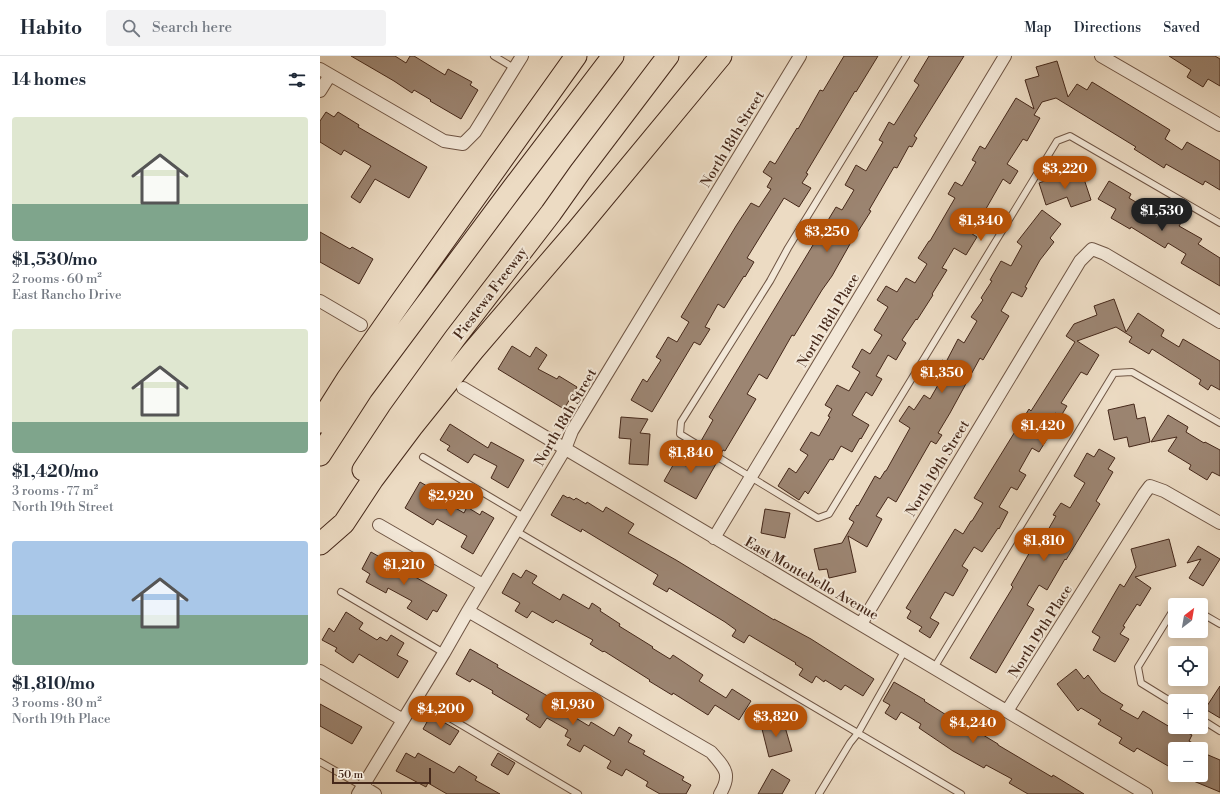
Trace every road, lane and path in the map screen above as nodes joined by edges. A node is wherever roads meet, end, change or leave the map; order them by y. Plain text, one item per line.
1 (494, 56) edge
2 (522, 56) edge
3 (576, 56) edge
4 (613, 56) edge
5 (668, 56) edge
6 (721, 56) edge
7 (800, 56) edge
8 (906, 56) edge
9 (1005, 56) edge
10 (1101, 56) edge
11 (514, 68) junction
12 (325, 72) edge
13 (320, 91) edge
14 (1220, 125) edge
15 (1220, 223) edge
16 (320, 301) edge
17 (1220, 322) edge
18 (361, 325) dead end
19 (463, 388) dead end
20 (320, 422) edge
21 (1220, 423) edge
22 (565, 449) junction
23 (320, 455) edge
24 (423, 457) dead end
25 (752, 477) junction
26 (524, 517) junction
27 (1220, 523) edge
28 (379, 525) dead end
29 (516, 531) junction
30 (320, 536) edge
31 (714, 538) junction
32 (320, 544) edge
33 (483, 585) junction
34 (341, 592) dead end
35 (468, 611) junction
36 (1208, 617) edge
37 (1168, 618) edge
38 (861, 624) junction
39 (1220, 624) edge
40 (905, 650) junction
41 (444, 653) junction
42 (934, 668) junction
43 (320, 671) edge
44 (416, 698) junction
45 (1168, 700) edge
46 (1007, 711) junction
47 (403, 720) junction
48 (1208, 723) edge
49 (1220, 731) edge
50 (858, 733) junction
51 (320, 762) edge
52 (360, 790) edge
53 (375, 794) edge
54 (578, 794) edge
55 (720, 794) edge
56 (819, 794) edge
57 (962, 794) edge
58 (1146, 794) edge

1 - 11 lane
2 - 11 street
3 - 20 highway
4 - 23 highway
5 - 30 highway, Piestewa Freeway
6 - 32 highway
7 - 22 street, North 18th Street
8 - 25 lane
9 - 25 street, North 18th Place
10 - 14 street
11 - 12 street
12 - 13 street
15 - 25 lane
16 - 18 street
17 - 38 street, North 19th Street
19 - 22 street, East Montebello Avenue
21 - 42 lane
22 - 26 street, North 18th Street
22 - 31 street, East Montebello Avenue
24 - 26 lane
25 - 31 street, North 18th Place
26 - 29 street, North 18th Street
27 - 46 street, North 19th Place
28 - 33 street
29 - 33 street, North 18th Street
29 - 50 lane
31 - 38 street, East Montebello Avenue
33 - 35 street, North 18th Street
34 - 41 lane
35 - 41 street, North 18th Street
35 - 55 street
36 - 39 lane
37 - 45 lane
38 - 40 street, East Montebello Avenue
40 - 42 street, East Montebello Avenue
40 - 50 lane
41 - 44 street, North 18th Street
42 - 46 street, East Montebello Avenue
43 - 47 street
44 - 47 street, North 18th Street
44 - 54 lane
46 - 58 street, East Montebello Avenue
47 - 52 street, North 18th Street
48 - 49 lane
50 - 56 lane
50 - 57 lane
51 - 52 lane
52 - 53 street

